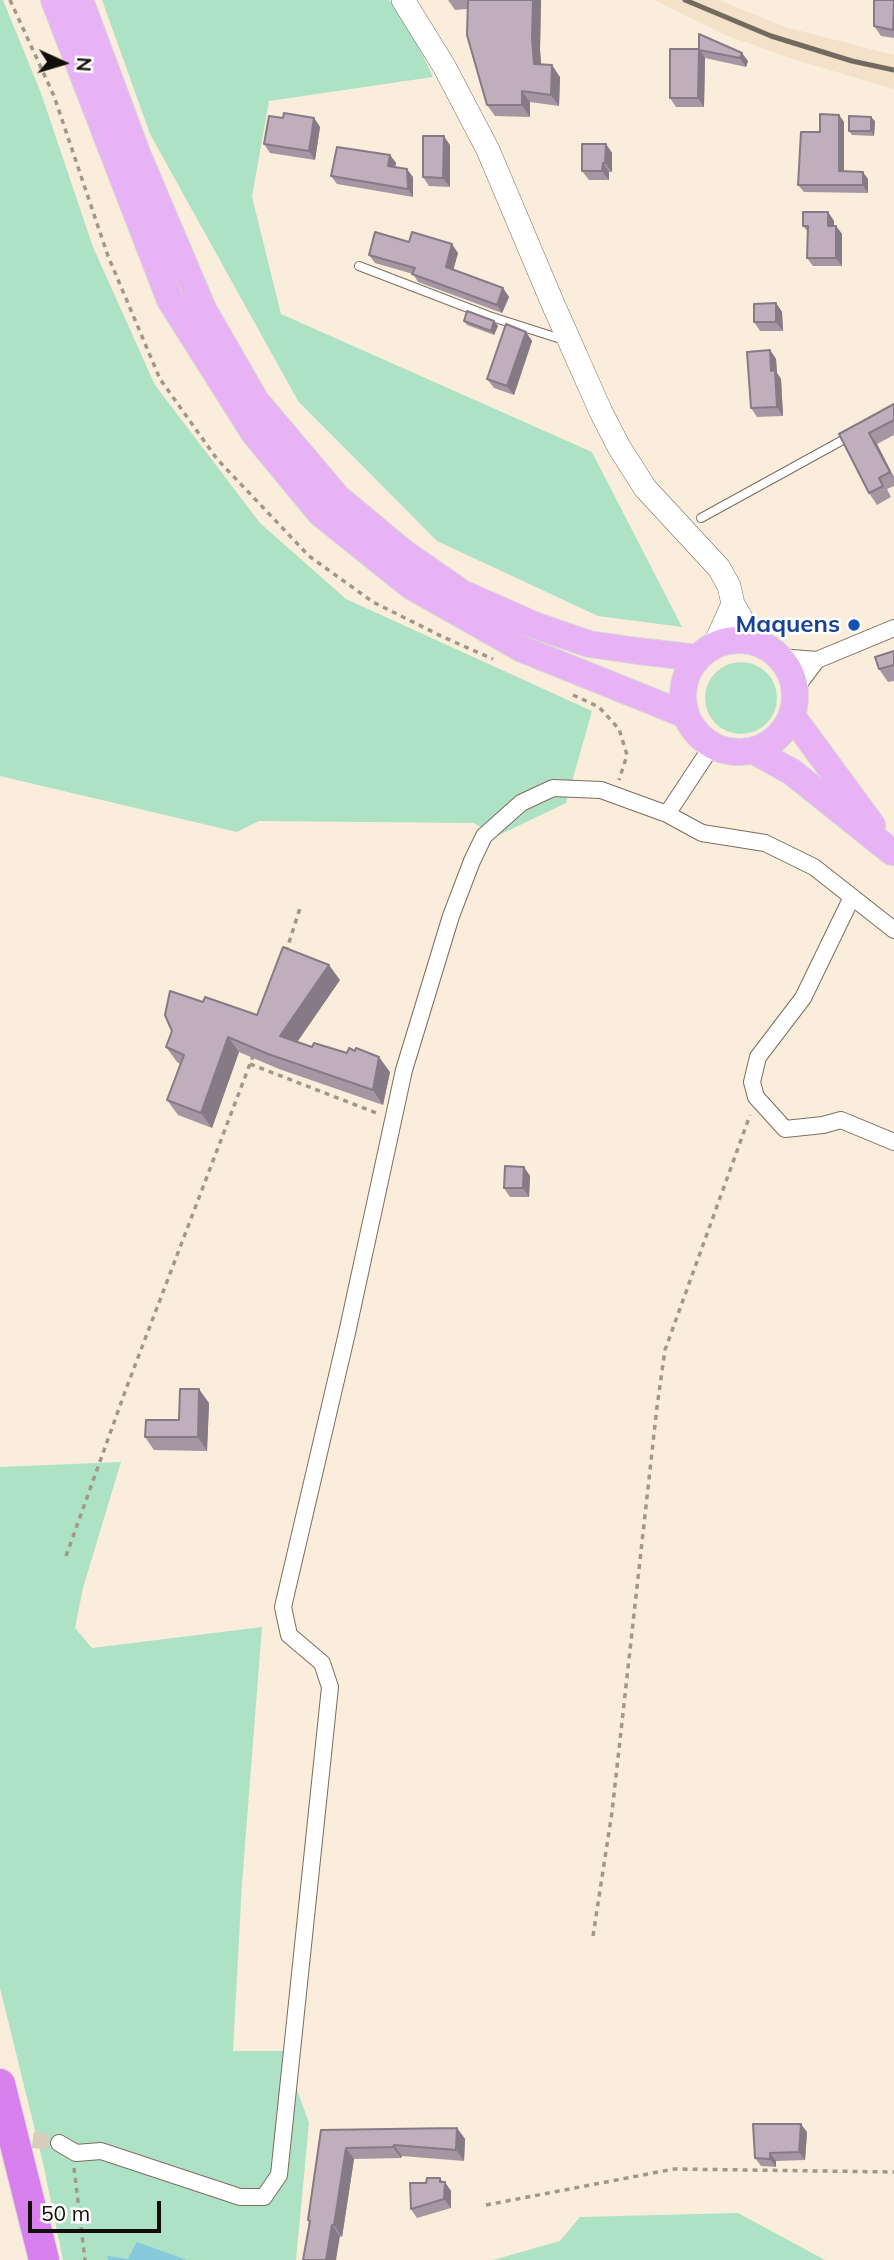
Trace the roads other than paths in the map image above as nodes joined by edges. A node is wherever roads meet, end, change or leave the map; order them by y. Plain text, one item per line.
1 (54, 0) edge
2 (80, 0) edge
3 (403, 0) edge
4 (359, 266) dead end
5 (569, 341) junction
6 (858, 432) edge
7 (701, 518) dead end
8 (733, 604) junction
9 (894, 628) edge
10 (755, 642) junction
11 (706, 652) junction
12 (779, 657) junction
13 (817, 660) junction
14 (795, 689) junction
15 (686, 715) junction
16 (792, 716) junction
17 (712, 746) junction
18 (754, 751) junction
19 (667, 814) junction
20 (893, 853) edge
21 (852, 897) junction
22 (894, 930) edge
23 (894, 1142) edge
24 (0, 2084) edge
25 (59, 2143) tunnel mouth
26 (44, 2260) edge

1 - 15 main road
2 - 11 main road
3 - 5 main road
4 - 5 lane
5 - 8 main road
6 - 7 lane
8 - 10 main road
8 - 11 main road
9 - 13 street
10 - 11 main road
10 - 12 main road
11 - 15 main road
12 - 13 street
12 - 14 main road
13 - 14 street
14 - 16 main road
15 - 17 main road
16 - 18 main road
16 - 20 main road
17 - 18 main road
17 - 19 street
18 - 20 main road
19 - 21 street
19 - 25 street
21 - 22 street
21 - 23 street
24 - 26 highway

